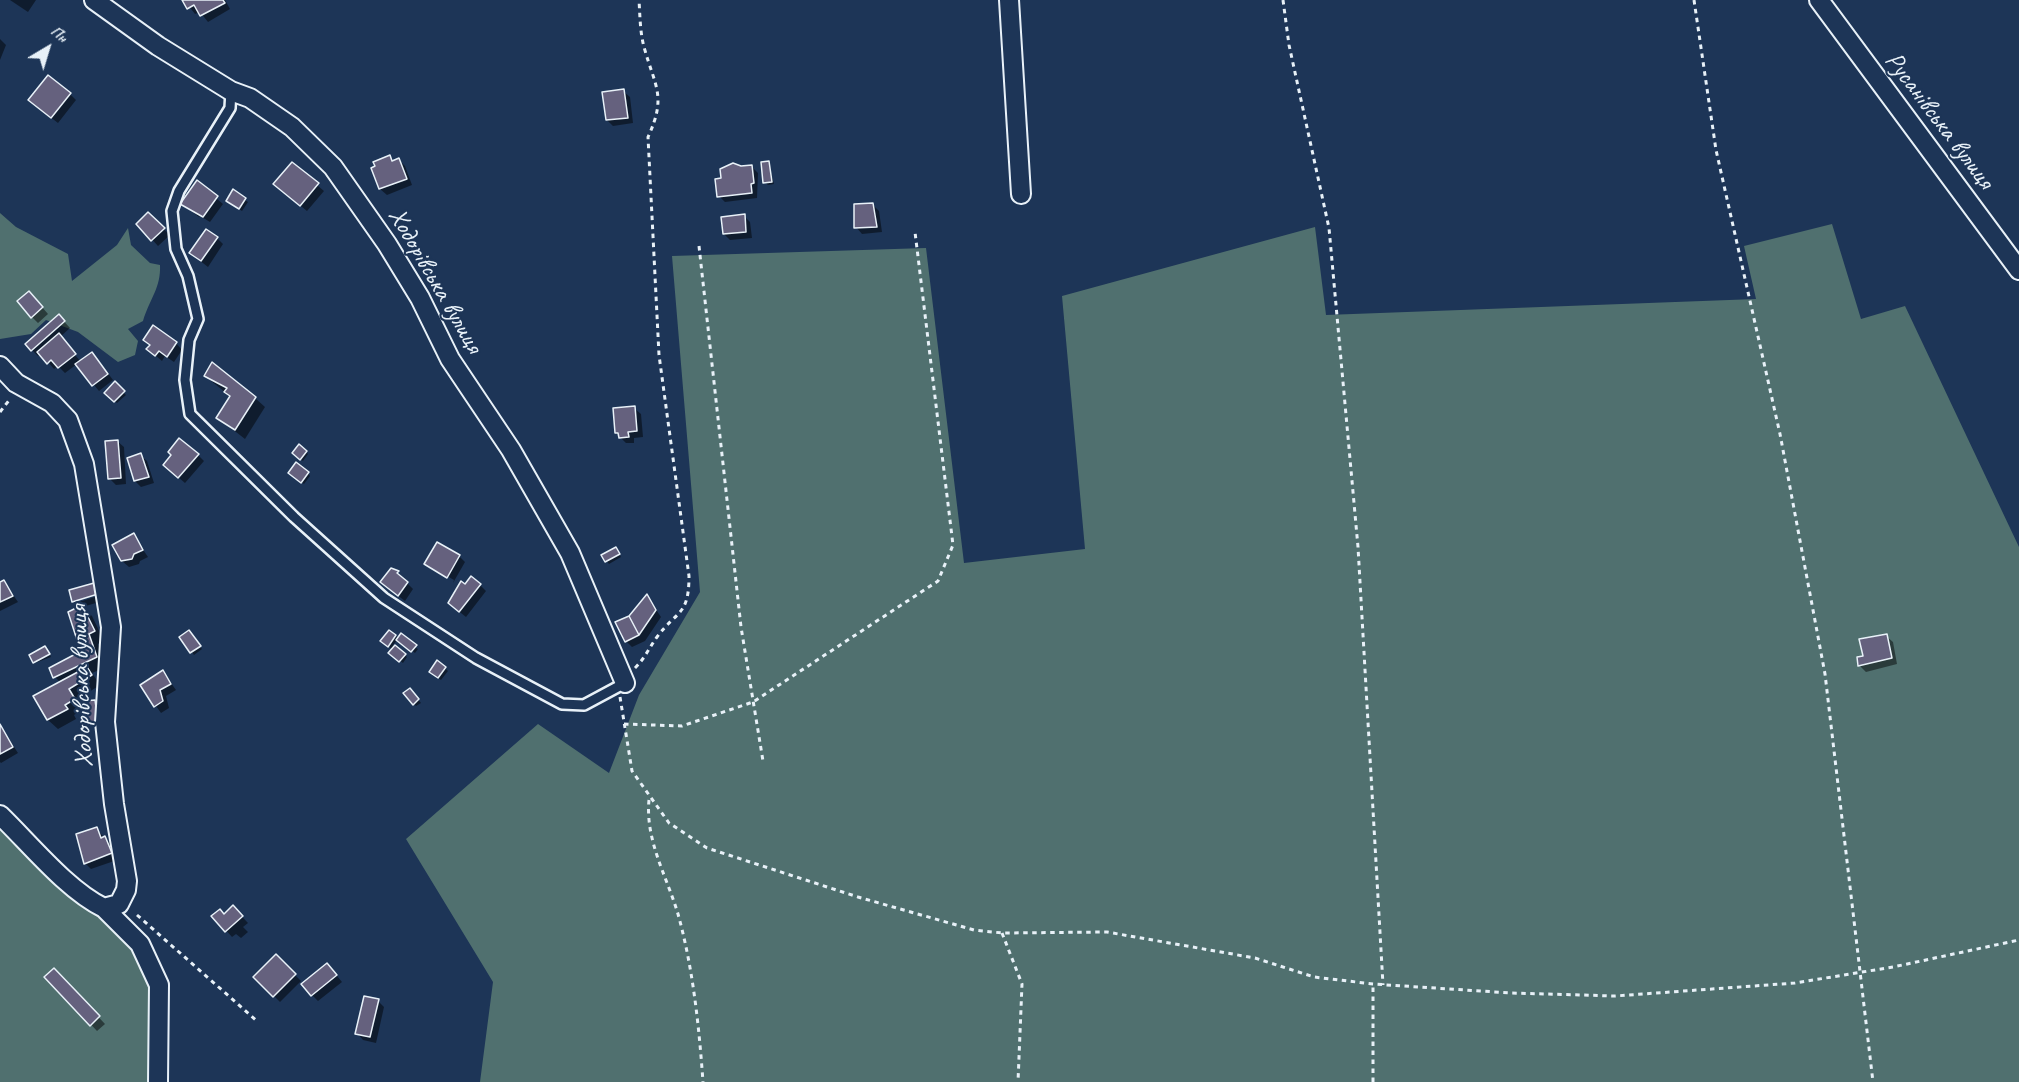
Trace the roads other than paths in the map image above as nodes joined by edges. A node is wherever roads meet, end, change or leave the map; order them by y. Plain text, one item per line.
1 (94, 0) edge
2 (1009, 0) edge
3 (1819, 0) edge
4 (231, 91) junction
5 (1021, 194) dead end
6 (2019, 270) edge
7 (0, 366) edge
8 (625, 682) joint
9 (0, 815) edge
10 (112, 906) junction
11 (158, 1082) edge

1 - 4 street, Ходорівська вулиця
2 - 5 street
3 - 6 street, Русанівська вулиця
4 - 8 street, Ходорівська вулиця
4 - 8 lane
7 - 10 street, Ходорівська вулиця
9 - 10 street
10 - 11 street

